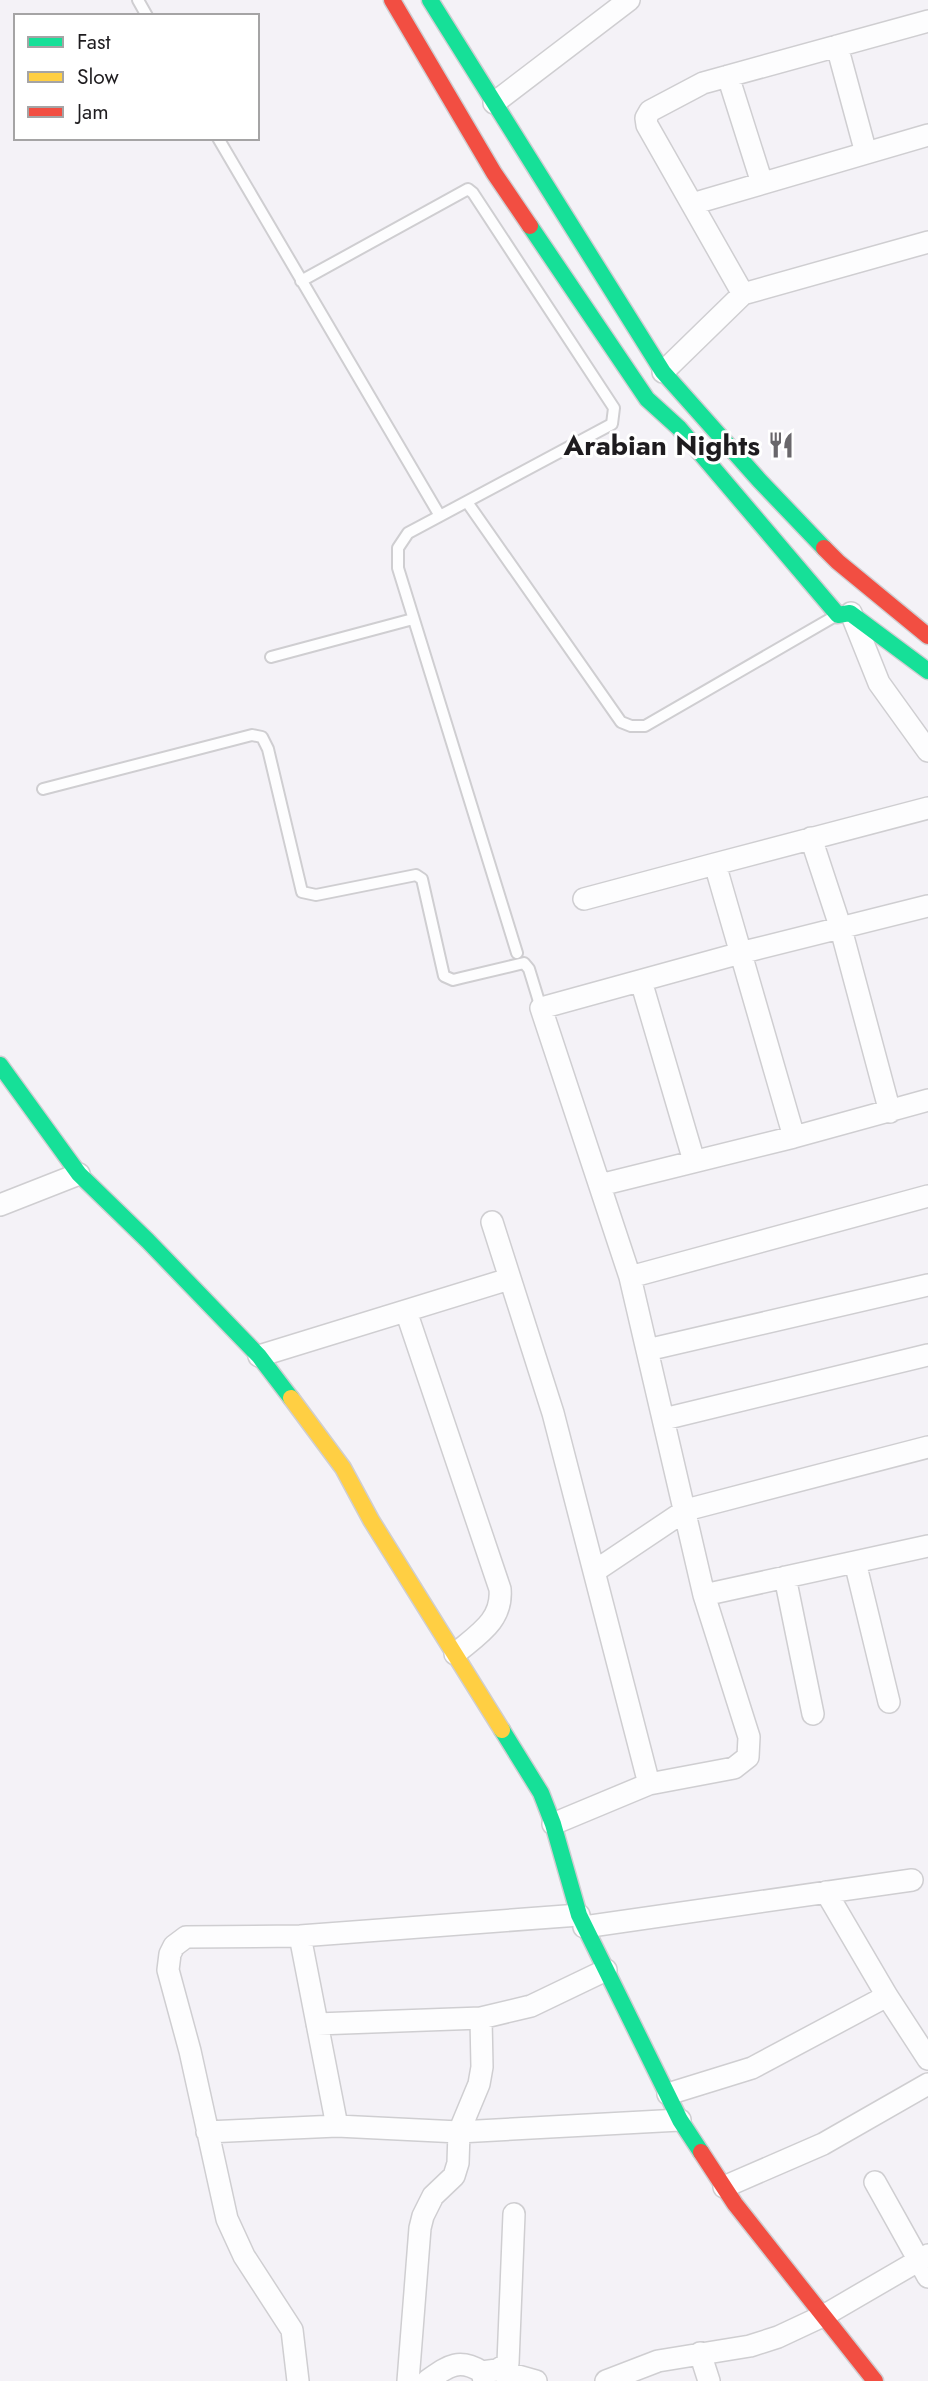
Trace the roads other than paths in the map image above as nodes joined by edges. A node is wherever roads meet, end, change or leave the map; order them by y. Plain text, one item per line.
1 (392, 0) edge
2 (430, 0) edge
3 (629, 0) edge
4 (928, 21) edge
5 (838, 46) junction
6 (728, 76) junction
7 (494, 103) junction
8 (928, 135) edge
9 (219, 140) edge
10 (866, 153) junction
11 (762, 183) junction
12 (692, 204) junction
13 (928, 242) edge
14 (301, 281) junction
15 (743, 294) junction
16 (663, 372) junction
17 (467, 502) junction
18 (440, 516) junction
19 (844, 614) junction
20 (413, 619) junction
21 (928, 636) edge
22 (271, 657) dead end
23 (928, 671) edge
24 (928, 751) edge
25 (43, 789) dead end
26 (928, 808) edge
27 (811, 838) junction
28 (715, 864) junction
29 (584, 900) dead end
30 (928, 906) edge
31 (841, 929) junction
32 (517, 953) dead end
33 (741, 953) junction
34 (641, 981) junction
35 (541, 1008) junction
36 (0, 1065) edge
37 (928, 1100) edge
38 (890, 1112) junction
39 (794, 1138) junction
40 (694, 1161) junction
41 (79, 1174) junction
42 (600, 1185) junction
43 (928, 1196) edge
44 (0, 1205) edge
45 (492, 1222) dead end
46 (630, 1277) junction
47 (509, 1279) junction
48 (928, 1285) edge
49 (407, 1311) junction
50 (647, 1350) junction
51 (928, 1355) edge
52 (259, 1356) junction
53 (664, 1419) junction
54 (928, 1448) edge
55 (686, 1510) junction
56 (928, 1546) edge
57 (855, 1562) junction
58 (595, 1571) junction
59 (785, 1577) junction
60 (704, 1595) junction
61 (455, 1654) junction
62 (889, 1702) dead end
63 (813, 1714) dead end
64 (649, 1784) junction
65 (553, 1824) junction
66 (912, 1880) dead end
67 (826, 1892) junction
68 (582, 1921) junction
69 (300, 1936) junction
70 (606, 1970) junction
71 (887, 1996) junction
72 (481, 2018) junction
73 (317, 2024) junction
74 (928, 2059) edge
75 (928, 2084) edge
76 (668, 2094) junction
77 (680, 2120) junction
78 (337, 2126) junction
79 (206, 2132) junction
80 (459, 2132) junction
81 (875, 2182) dead end
82 (724, 2187) junction
83 (514, 2214) dead end
84 (925, 2264) edge
85 (825, 2315) junction
86 (700, 2353) junction
87 (487, 2374) edge
88 (302, 2380) edge
89 (408, 2381) edge
90 (427, 2381) edge
91 (536, 2381) edge
92 (607, 2381) edge
93 (709, 2381) edge
94 (875, 2381) edge

1 - 19 street
2 - 7 street
3 - 7 street
4 - 5 street
5 - 6 street
5 - 10 street
6 - 11 street
6 - 12 street
7 - 16 street
8 - 10 street
9 - 14 lane
10 - 11 street
11 - 12 street
12 - 15 street
13 - 15 street
14 - 17 lane
14 - 18 lane
15 - 16 street
16 - 21 street
17 - 18 lane
17 - 19 lane
18 - 20 lane
19 - 23 street
19 - 24 street
20 - 22 lane
20 - 32 lane
25 - 35 lane
26 - 27 street
27 - 28 street
27 - 31 street
28 - 29 street
28 - 33 street
30 - 31 street
31 - 33 street
31 - 38 street
33 - 34 street
33 - 39 street
34 - 35 street
34 - 40 street
35 - 42 street
36 - 41 street
37 - 38 street
38 - 39 street
39 - 40 street
40 - 42 street
41 - 44 street
41 - 52 street
42 - 46 street
43 - 46 street
45 - 47 street
46 - 50 street
47 - 49 street
47 - 58 street
48 - 50 street
49 - 52 street
49 - 61 street
50 - 53 street
51 - 53 street
52 - 61 street
53 - 55 street
54 - 55 street
55 - 58 street
55 - 60 street
56 - 57 street
57 - 59 street
57 - 62 street
58 - 64 street
59 - 60 street
59 - 63 street
60 - 64 street
61 - 65 street
64 - 65 street
65 - 68 street
66 - 67 street
67 - 68 street
67 - 71 street
68 - 69 street
68 - 70 street
69 - 73 street
69 - 79 street
70 - 72 street
70 - 76 street
71 - 74 street
71 - 76 street
72 - 73 street
72 - 80 street
73 - 78 street
75 - 82 street
76 - 77 street
77 - 80 street
77 - 82 street
78 - 79 street
78 - 80 street
79 - 88 street
80 - 89 street
81 - 84 street
82 - 85 street
83 - 87 street
84 - 85 street
85 - 86 street
85 - 94 street
86 - 92 street
86 - 93 street
87 - 90 street
87 - 91 street

